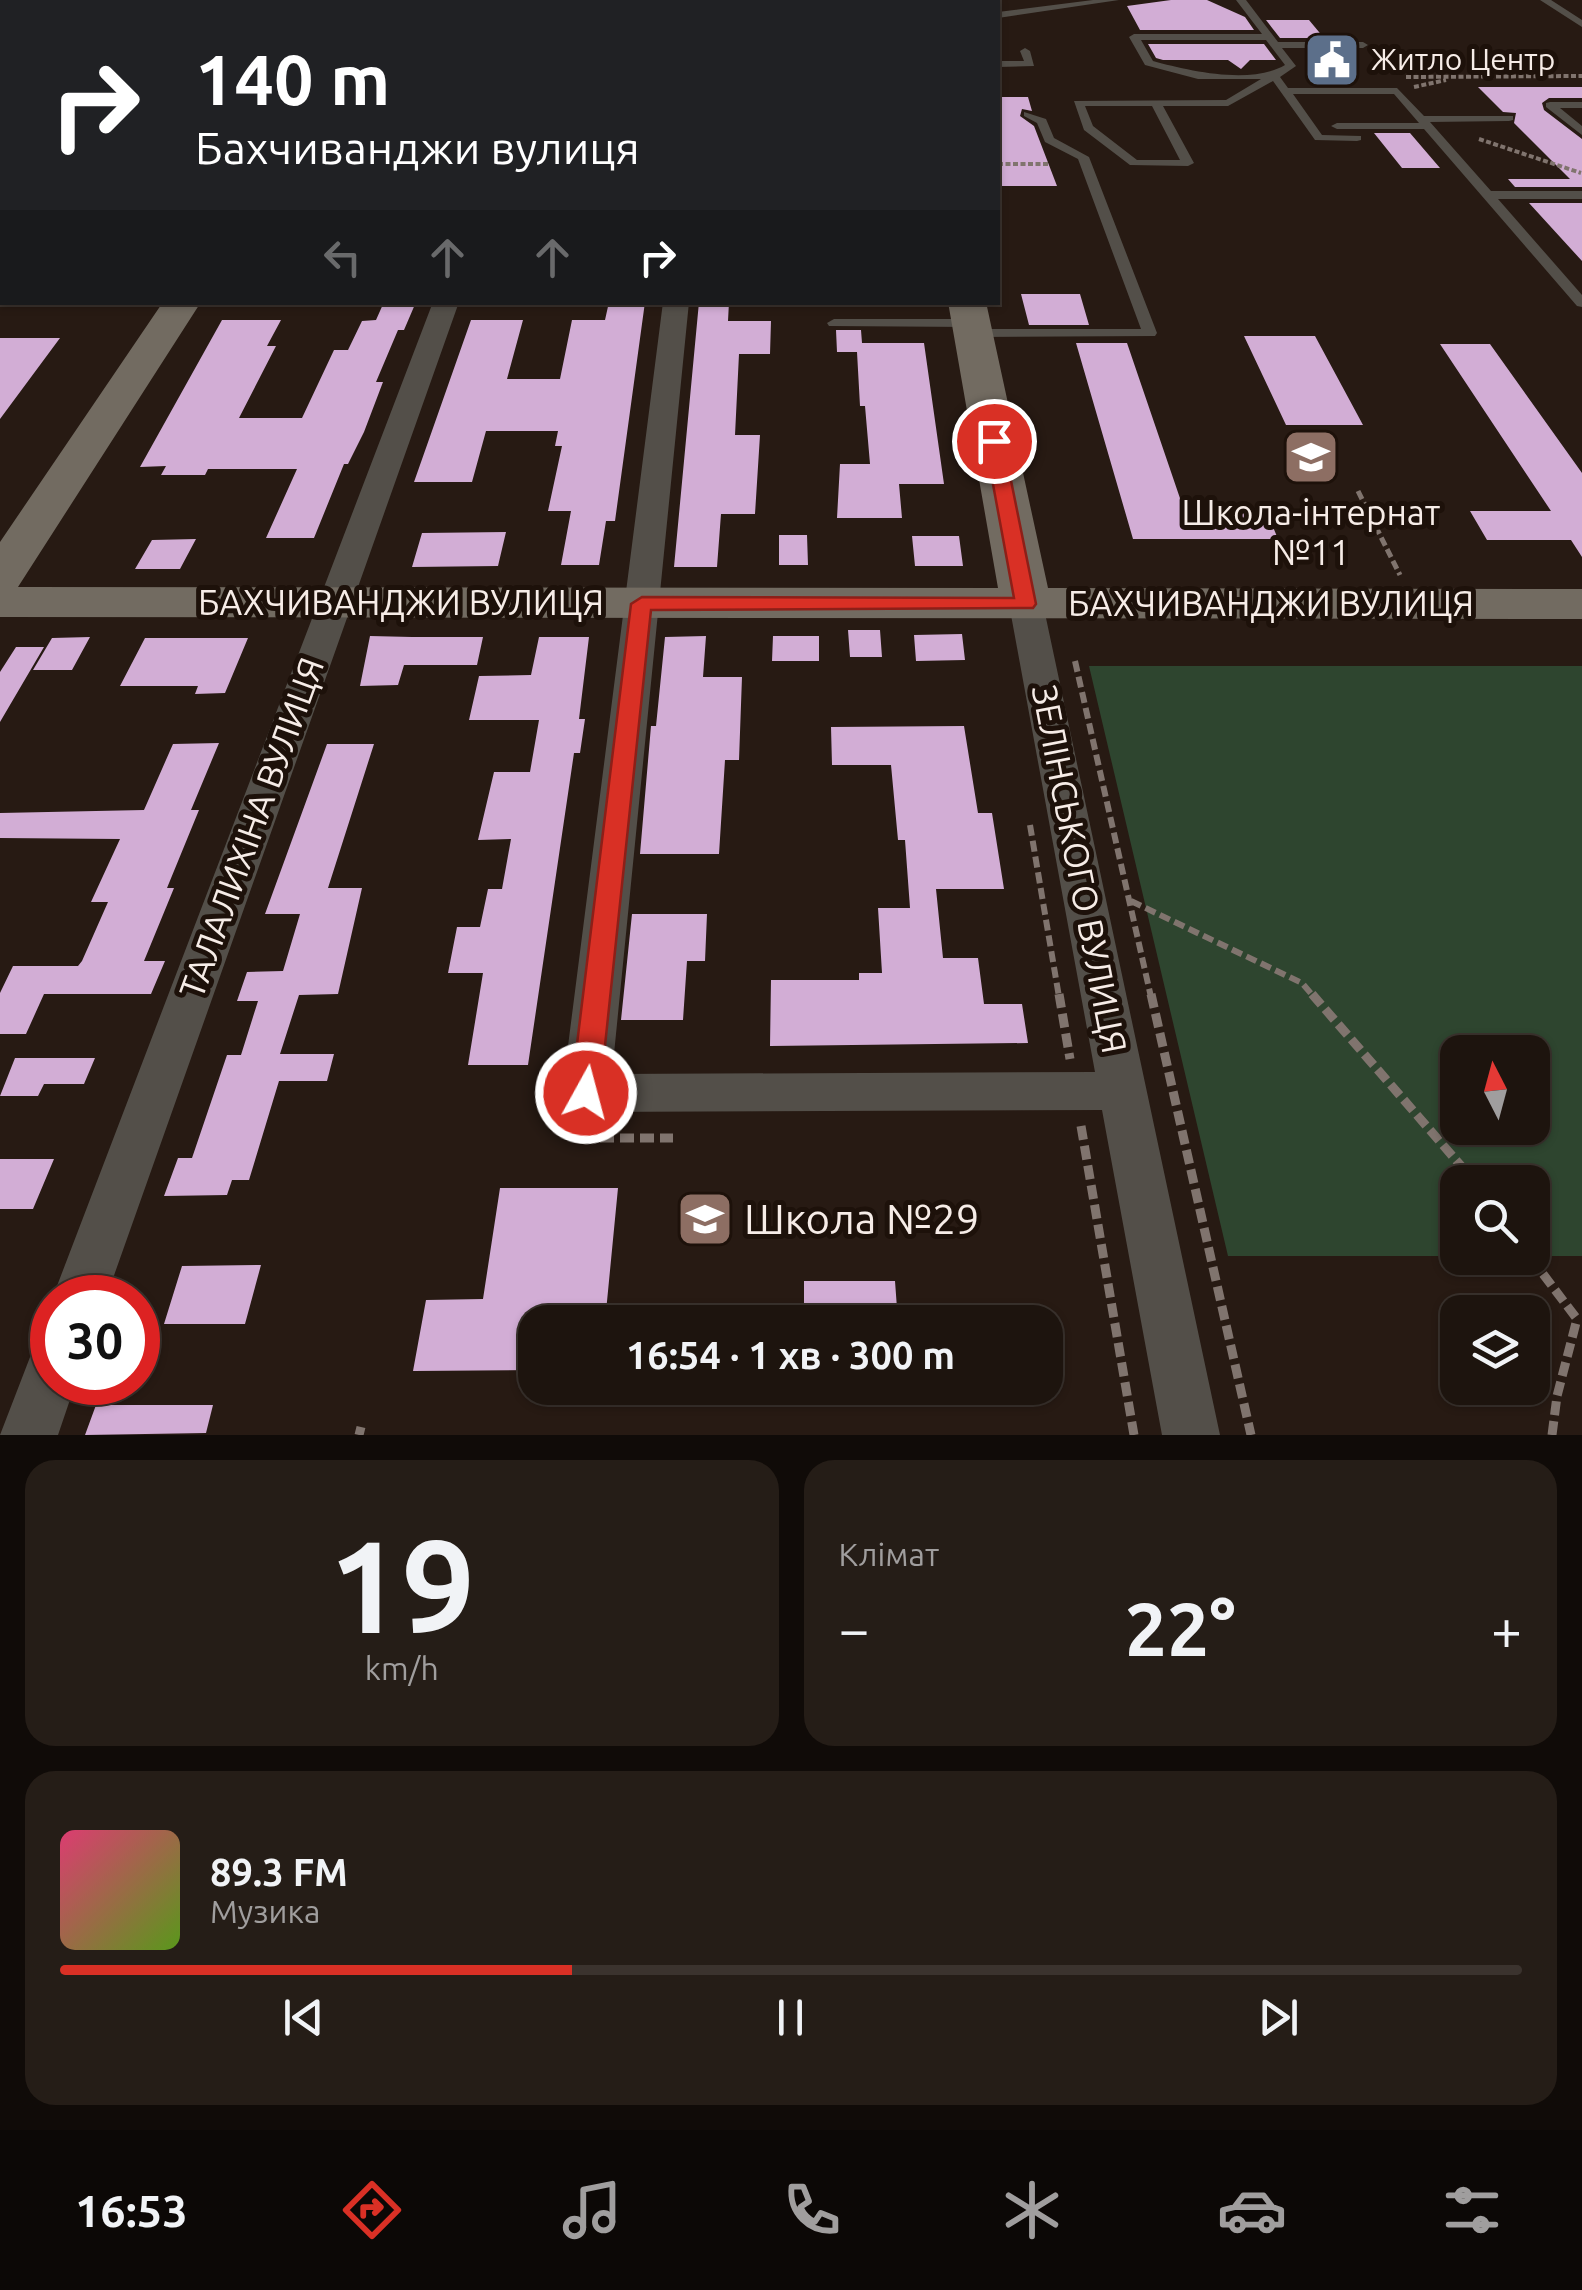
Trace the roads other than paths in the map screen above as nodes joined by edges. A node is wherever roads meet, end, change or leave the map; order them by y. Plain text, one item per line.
1 (1114, 0) edge
2 (1241, 0) edge
3 (1545, 0) edge
4 (1000, 15) edge
5 (1582, 24) edge
6 (1272, 41) junction
7 (1363, 45) dead end
8 (1025, 51) dead end
9 (1000, 64) edge
10 (1274, 76) junction
11 (1286, 91) junction
12 (1156, 103) junction
13 (1582, 105) edge
14 (1028, 114) dead end
15 (1509, 118) dead end
16 (1424, 122) junction
17 (1310, 126) junction
18 (1582, 132) edge
19 (1357, 138) dead end
20 (1488, 195) junction
21 (1582, 195) edge
22 (1582, 304) edge
23 (180, 305) edge
24 (445, 305) edge
25 (676, 305) edge
26 (971, 320) edge
27 (834, 323) dead end
28 (0, 578) edge
29 (0, 602) edge
30 (335, 603) junction
31 (642, 604) junction
32 (1026, 604) junction
33 (1582, 604) edge
34 (1123, 1091) junction
35 (87, 1275) edge
36 (39, 1405) edge
37 (28, 1435) edge
38 (1191, 1435) edge

1 - 4 lane
2 - 6 lane
3 - 5 lane
6 - 7 lane
6 - 10 lane
6 - 10 lane
8 - 9 lane
10 - 11 lane
10 - 12 lane
11 - 16 lane
11 - 17 lane
12 - 12 lane
13 - 18 lane
14 - 26 lane
15 - 16 lane
16 - 17 lane
16 - 20 lane
17 - 19 lane
20 - 21 lane
20 - 22 lane
23 - 28 street
24 - 30 street, ТАЛАЛИХІНА ВУЛИЦЯ
25 - 31 street
26 - 27 lane
26 - 32 street, ЗЕЛІНСЬКОГО ВУЛИЦЯ
29 - 30 street, БАХЧИВАНДЖИ ВУЛИЦЯ
30 - 31 street, БАХЧИВАНДЖИ ВУЛИЦЯ
30 - 35 street, ТАЛАЛИХІНА ВУЛИЦЯ
31 - 32 street, БАХЧИВАНДЖИ ВУЛИЦЯ
31 - 34 street
32 - 33 street, БАХЧИВАНДЖИ ВУЛИЦЯ
32 - 34 street, ЗЕЛІНСЬКОГО ВУЛИЦЯ
34 - 38 street, ЗЕЛІНСЬКОГО ВУЛИЦЯ
36 - 37 street

